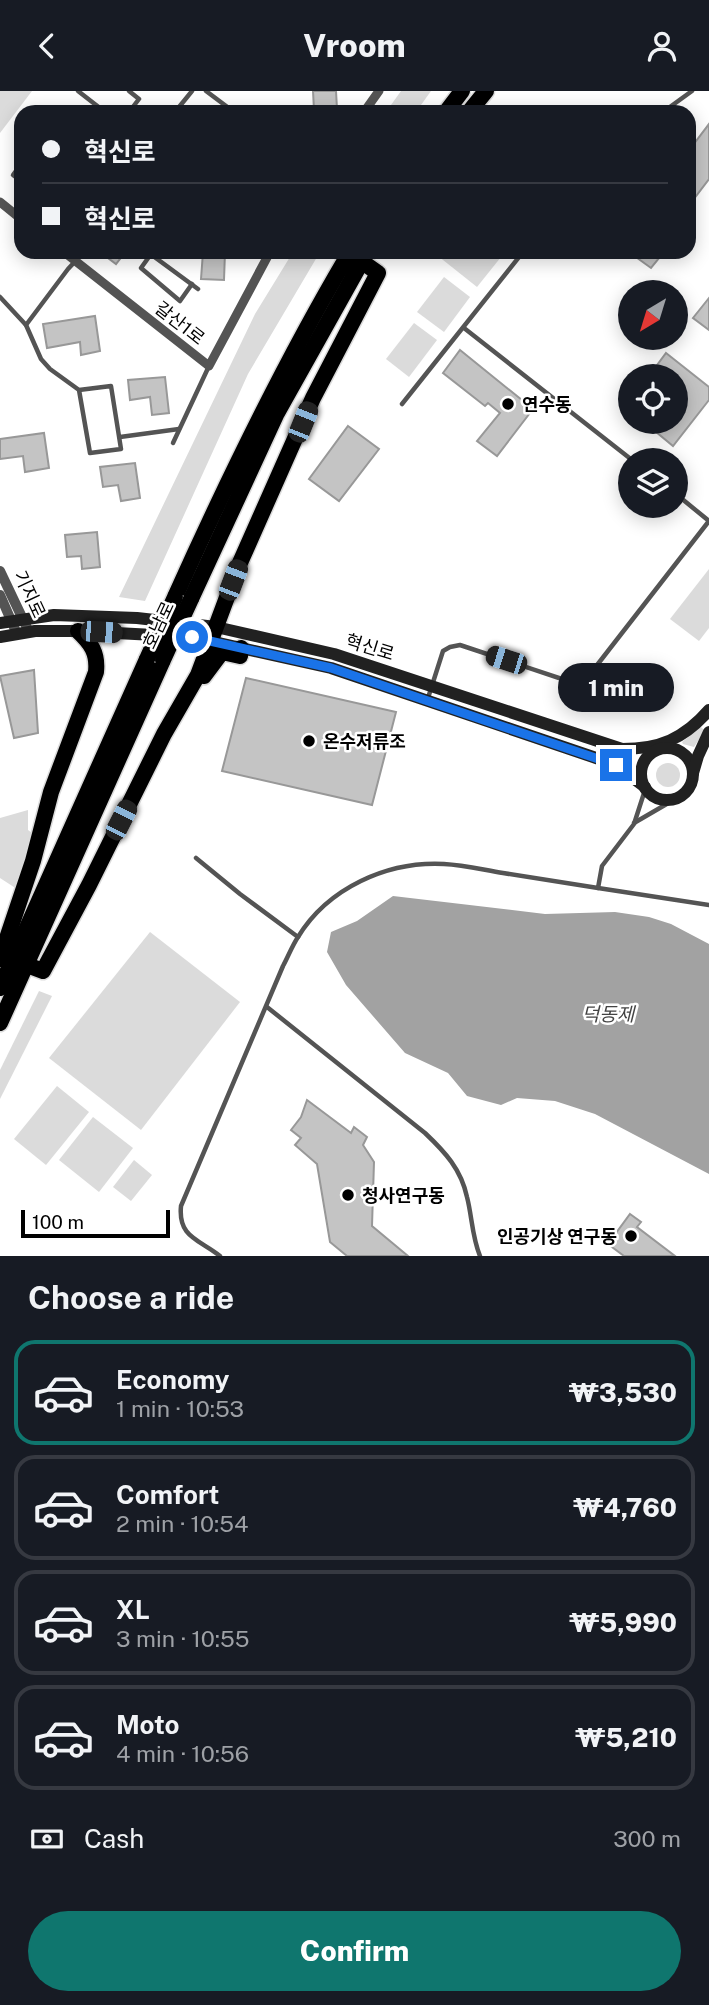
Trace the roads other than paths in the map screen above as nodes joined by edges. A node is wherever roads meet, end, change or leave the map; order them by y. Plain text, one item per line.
1 (78, 91) edge
2 (129, 91) edge
3 (192, 91) edge
4 (206, 91) edge
5 (486, 91) edge
6 (692, 91) edge
7 (97, 105) edge
8 (134, 105) edge
9 (181, 105) edge
10 (225, 105) edge
11 (475, 105) edge
12 (673, 105) edge
13 (0, 202) edge
14 (14, 213) edge
15 (73, 259) edge
16 (146, 259) edge
17 (158, 259) edge
18 (266, 259) edge
19 (357, 259) edge
20 (364, 259) edge
21 (518, 259) edge
22 (76, 261) junction
23 (192, 284) junction
24 (198, 289) dead end
25 (0, 297) edge
26 (26, 325) junction
27 (464, 328) junction
28 (209, 366) junction
29 (79, 390) junction
30 (402, 404) dead end
31 (180, 429) junction
32 (120, 437) junction
33 (173, 443) dead end
34 (618, 449) edge
35 (688, 504) edge
36 (709, 521) edge
37 (0, 571) edge
38 (0, 596) edge
39 (13, 597) junction
40 (42, 617) junction
41 (11, 621) edge
42 (78, 631) junction
43 (23, 633) junction
44 (214, 634) junction
45 (0, 637) edge
46 (241, 648) junction
47 (155, 659) junction
48 (198, 675) junction
49 (432, 685) junction
50 (427, 701) junction
51 (709, 710) edge
52 (709, 732) edge
53 (657, 748) junction
54 (693, 773) junction
55 (646, 787) junction
56 (677, 798) junction
57 (634, 824) junction
58 (196, 858) dead end
59 (598, 888) junction
60 (709, 905) edge
61 (298, 937) junction
62 (0, 959) edge
63 (27, 965) junction
64 (0, 988) edge
65 (267, 1007) junction
66 (0, 1023) edge
67 (220, 1256) edge
68 (481, 1256) edge

1 - 7 lane
2 - 8 lane
3 - 9 lane
4 - 10 lane
5 - 11 highway
6 - 12 lane
13 - 14 street
15 - 22 street, 갈산1로
16 - 23 lane
17 - 23 lane
18 - 28 street, 갈산1로
19 - 47 highway, 호남로, bridge
20 - 44 highway
21 - 27 lane
22 - 26 lane
22 - 28 street, 갈산1로
23 - 24 lane
25 - 26 lane
26 - 29 lane
27 - 30 lane
27 - 34 lane
28 - 31 lane
29 - 32 lane
29 - 32 lane
31 - 32 lane
31 - 33 lane
35 - 36 lane
36 - 49 lane
37 - 39 street, 기지로
38 - 41 street, 기지로
39 - 40 street
39 - 41 street, 기지로
40 - 41 main road, 혁신로
40 - 44 main road, 혁신로
41 - 43 street, 기지로
42 - 43 main road, 혁신로
42 - 44 main road, 혁신로
42 - 62 highway
43 - 45 main road, 혁신로
44 - 46 main road, 혁신로
44 - 48 highway
44 - 49 main road, 혁신로
46 - 48 highway
46 - 50 main road, 혁신로
47 - 63 highway, 호남로
47 - 64 highway, 호남로
48 - 63 highway
49 - 50 lane
49 - 53 main road, 혁신로
50 - 55 main road, 혁신로
51 - 53 main road
52 - 54 main road
53 - 54 main road
53 - 55 main road
54 - 56 main road
55 - 56 main road, 혁신로
55 - 57 lane
56 - 57 lane
57 - 59 lane
58 - 61 lane
59 - 60 lane
59 - 61 lane
61 - 65 lane
63 - 66 highway, 호남로
65 - 67 lane
65 - 68 lane

